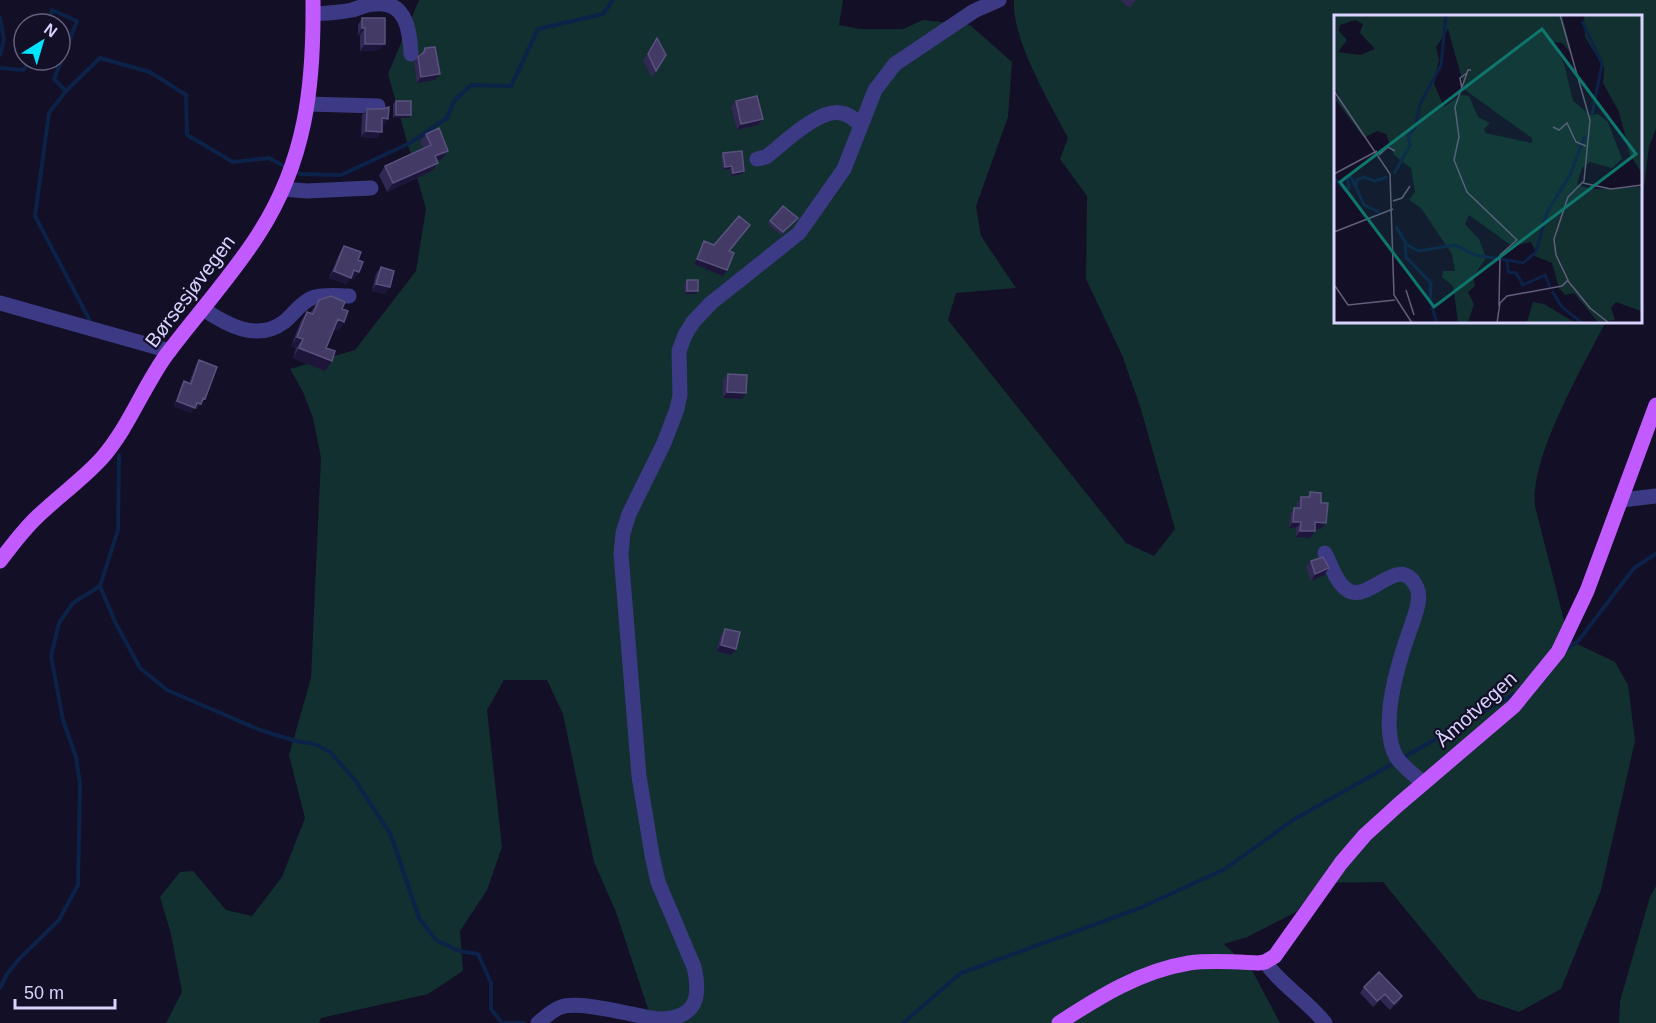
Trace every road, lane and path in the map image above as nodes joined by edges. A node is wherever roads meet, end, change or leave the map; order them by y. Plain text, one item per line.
1 (999, 0) edge
2 (313, 7) edge
3 (411, 54) dead end
4 (308, 104) junction
5 (378, 106) edge
6 (861, 125) junction
7 (757, 159) dead end
8 (286, 182) junction
9 (371, 188) dead end
10 (350, 296) dead end
11 (0, 303) edge
12 (203, 309) junction
13 (170, 351) junction
14 (1656, 405) edge
15 (1656, 496) edge
16 (1622, 500) junction
17 (1324, 553) dead end
18 (0, 561) edge
19 (1423, 783) junction
20 (1265, 962) junction
21 (537, 1023) edge
22 (1059, 1023) edge
23 (1325, 1023) edge

1 - 6 street
2 - 3 street
2 - 4 main road, Børsesjøvegen
4 - 5 street
4 - 8 main road, Børsesjøvegen
6 - 7 street
6 - 21 street
8 - 9 street
8 - 12 main road, Børsesjøvegen
10 - 12 street
11 - 13 street
12 - 13 main road, Børsesjøvegen
13 - 18 main road, Børsesjøvegen
14 - 16 main road, Åmotvegen
15 - 16 street
16 - 19 main road, Åmotvegen
17 - 19 street
19 - 20 main road, Åmotvegen
20 - 22 main road
20 - 23 street

